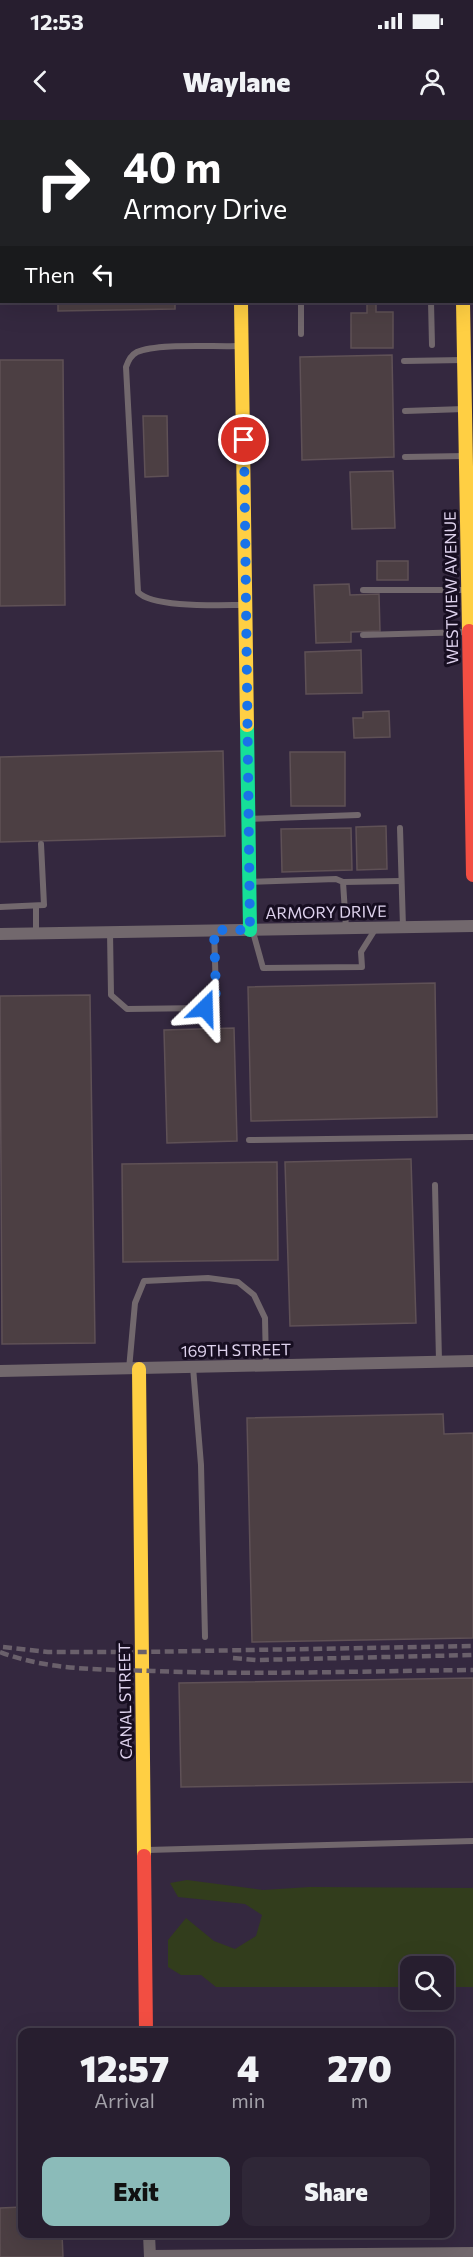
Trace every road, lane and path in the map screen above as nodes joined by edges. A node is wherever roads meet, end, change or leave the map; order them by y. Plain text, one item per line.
1 (241, 303) edge
2 (301, 303) edge
3 (431, 303) edge
4 (466, 308) edge
5 (301, 334) dead end
6 (432, 345) dead end
7 (242, 346) junction
8 (464, 360) junction
9 (404, 361) dead end
10 (465, 409) junction
11 (405, 411) dead end
12 (465, 456) junction
13 (405, 457) dead end
14 (469, 474) edge
15 (363, 590) dead end
16 (468, 590) junction
17 (246, 605) junction
18 (471, 632) edge
19 (363, 635) dead end
20 (358, 815) dead end
21 (249, 819) junction
22 (400, 828) dead end
23 (41, 844) dead end
24 (473, 852) edge
25 (473, 875) edge
26 (402, 881) junction
27 (250, 882) junction
28 (343, 882) junction
29 (36, 906) junction
30 (0, 907) edge
31 (473, 926) edge
32 (346, 928) junction
33 (376, 928) junction
34 (403, 928) junction
35 (214, 930) junction
36 (251, 930) junction
37 (110, 932) junction
38 (36, 933) junction
39 (0, 934) edge
40 (473, 1137) edge
41 (249, 1140) dead end
42 (435, 1185) dead end
43 (473, 1361) edge
44 (439, 1362) junction
45 (267, 1366) junction
46 (193, 1367) junction
47 (134, 1369) junction
48 (0, 1371) edge
49 (205, 1636) dead end
50 (473, 1841) edge
51 (144, 1850) junction
52 (146, 2028) edge
53 (149, 2238) edge
54 (470, 2254) edge
55 (429, 2255) edge
56 (260, 2256) edge
57 (303, 2256) edge
58 (150, 2257) edge

1 - 7 street
2 - 5 lane
3 - 6 lane
4 - 8 street, WESTVIEW AVENUE
7 - 17 street
7 - 17 lane
8 - 9 lane
8 - 10 street, WESTVIEW AVENUE
10 - 11 lane
10 - 12 street, WESTVIEW AVENUE
12 - 13 lane
12 - 14 street, WESTVIEW AVENUE
14 - 16 street, WESTVIEW AVENUE
15 - 16 lane
16 - 18 street, WESTVIEW AVENUE
17 - 21 street
18 - 19 lane
18 - 24 street, WESTVIEW AVENUE
20 - 21 lane
21 - 27 street
22 - 26 lane
23 - 29 lane
24 - 25 street, WESTVIEW AVENUE
26 - 28 lane
26 - 34 lane
27 - 28 lane
27 - 36 street
28 - 32 lane
29 - 30 lane
29 - 38 lane
31 - 34 street, ARMORY DRIVE
32 - 33 street, ARMORY DRIVE
32 - 36 street, ARMORY DRIVE
33 - 34 street, ARMORY DRIVE
33 - 36 lane
35 - 36 street, ARMORY DRIVE
35 - 37 street, ARMORY DRIVE
35 - 37 lane
37 - 38 street, ARMORY DRIVE
38 - 39 street, ARMORY DRIVE
40 - 41 lane
42 - 44 lane
43 - 44 street, 169TH STREET
44 - 45 street, 169TH STREET
45 - 46 street, 169TH STREET
45 - 47 lane
46 - 47 street, 169TH STREET
46 - 49 lane
47 - 48 street, 169TH STREET
47 - 51 street, CANAL STREET
50 - 51 lane
51 - 52 street, CANAL STREET
53 - 58 street
54 - 55 street
55 - 57 street
56 - 57 street
56 - 58 street

